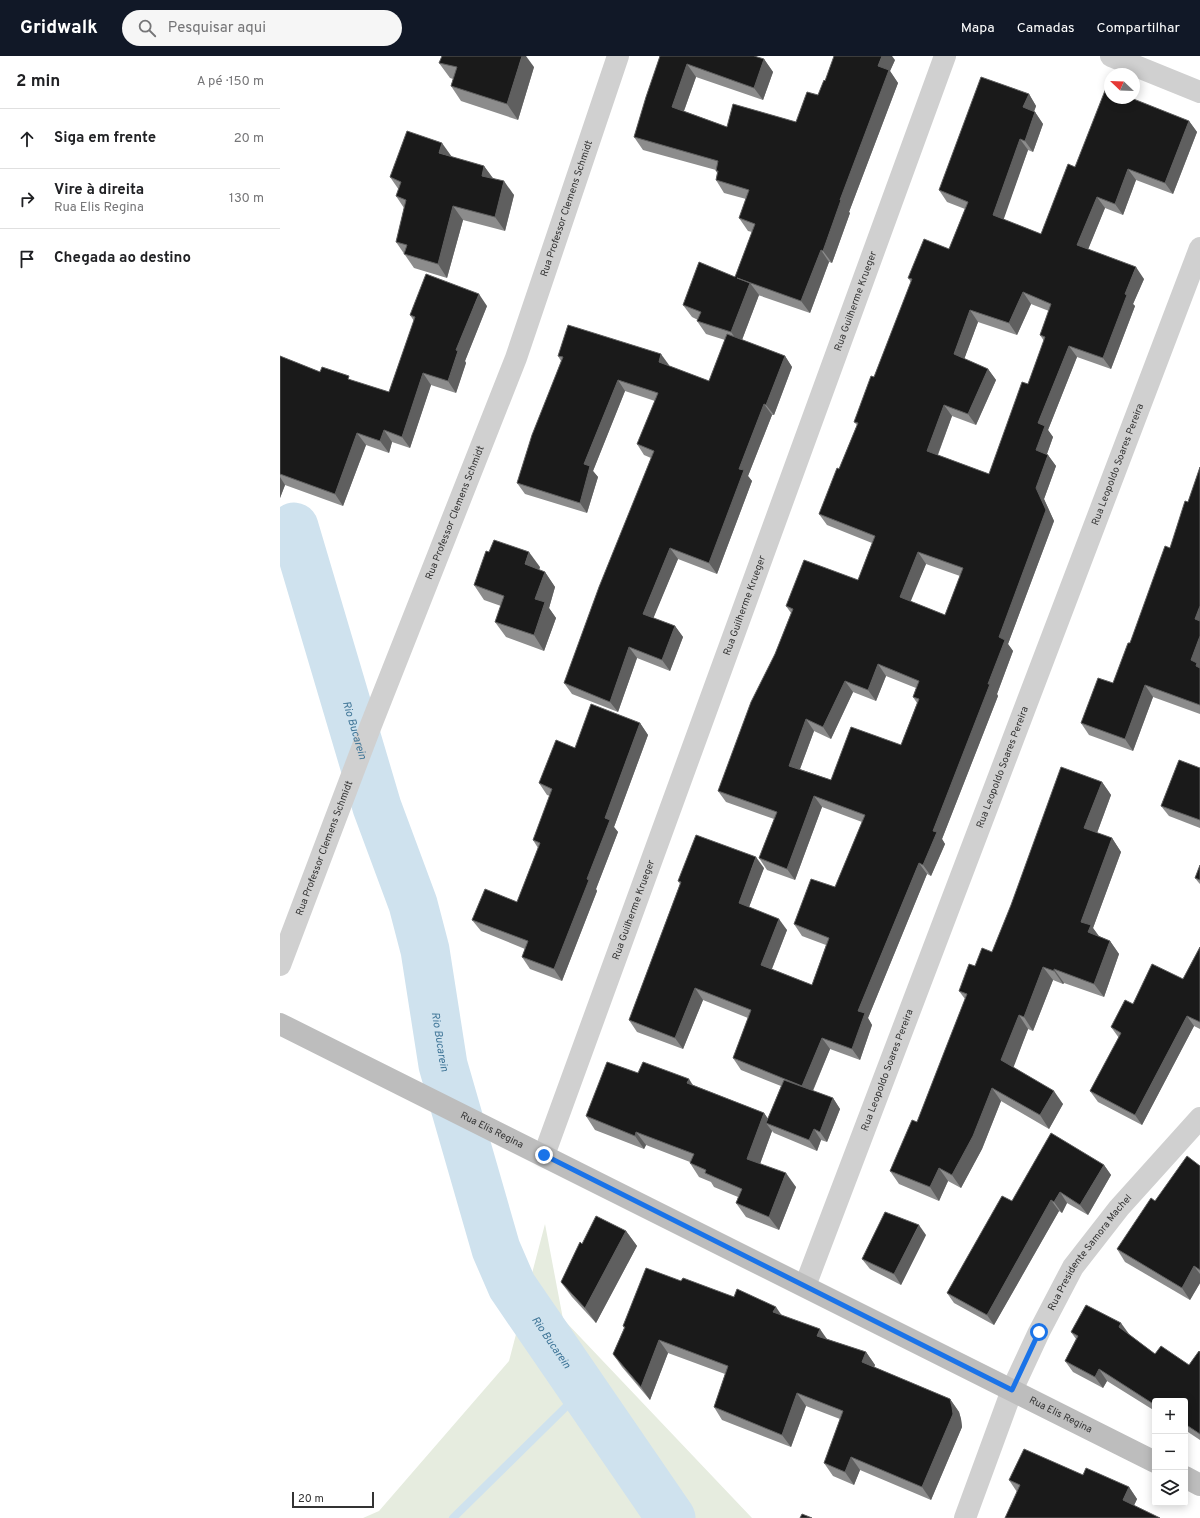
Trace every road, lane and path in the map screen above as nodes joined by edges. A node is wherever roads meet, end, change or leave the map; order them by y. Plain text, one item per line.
1 (618, 56) edge
2 (945, 56) edge
3 (1111, 56) edge
4 (1200, 92) edge
5 (1200, 248) edge
6 (280, 965) edge
7 (280, 1024) edge
8 (1200, 1118) edge
9 (544, 1155) junction
10 (805, 1286) junction
11 (1012, 1390) junction
12 (1152, 1460) edge
13 (1188, 1479) edge
14 (1200, 1485) edge
15 (965, 1518) edge

1 - 6 street, Rua Professor Clemens Schmidt
2 - 9 street, Rua Guilherme Krueger
3 - 4 street
5 - 10 street, Rua Leopoldo Soares Pereira
7 - 9 street, Rua Elis Regina
8 - 11 street, Rua Presidente Samora Machel
9 - 10 street, Rua Elis Regina
10 - 11 street, Rua Elis Regina
11 - 12 street, Rua Elis Regina
11 - 15 street, Rua Presidente Samora Machel
13 - 14 street

